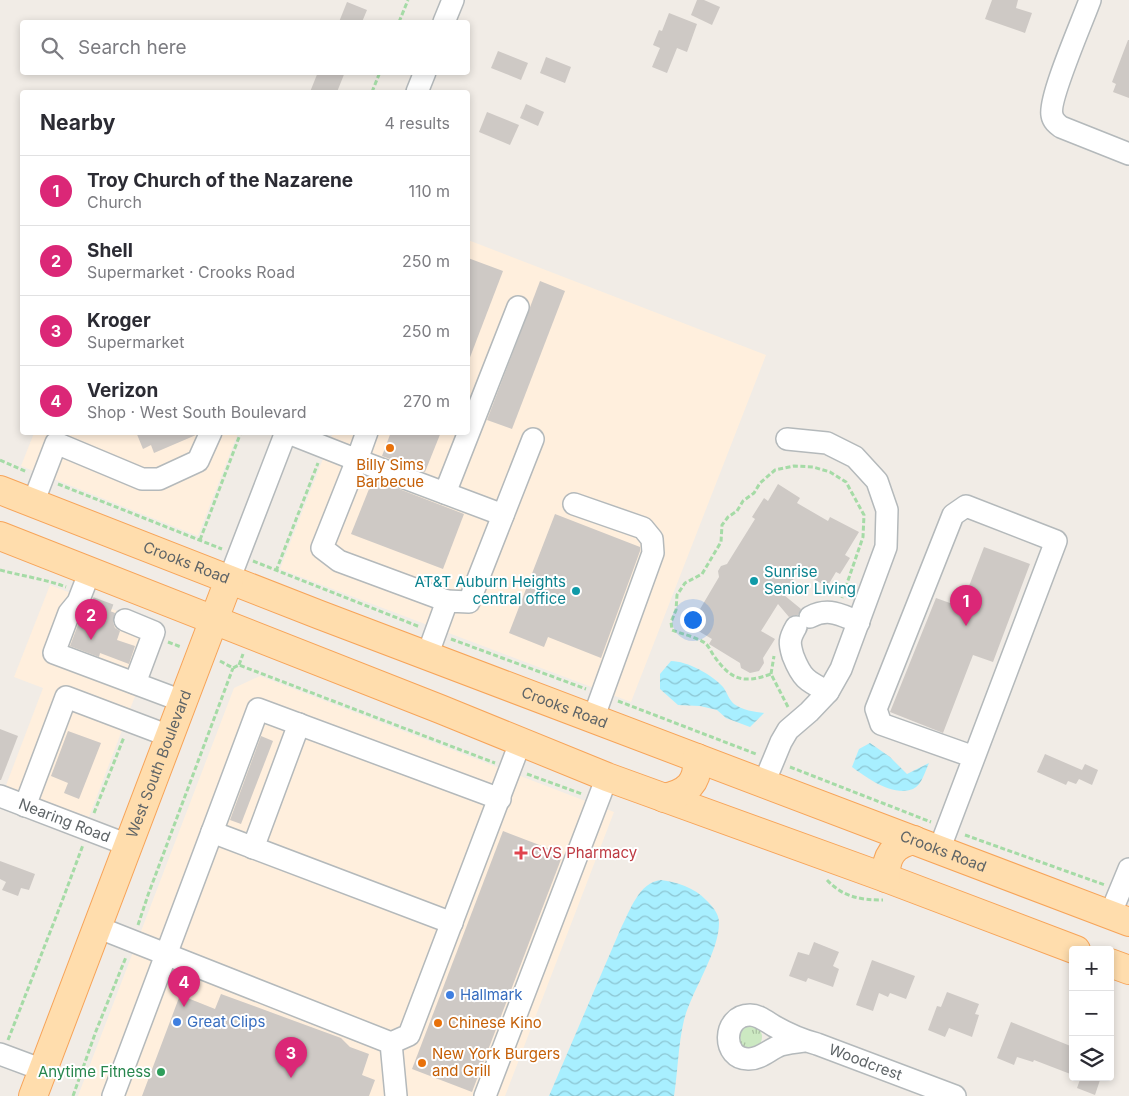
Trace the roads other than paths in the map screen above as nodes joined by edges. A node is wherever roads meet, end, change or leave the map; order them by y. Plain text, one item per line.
1 (453, 0) edge
2 (1090, 0) edge
3 (445, 20) edge
4 (424, 75) edge
5 (418, 90) edge
6 (1129, 154) edge
7 (518, 307) dead end
8 (470, 429) edge
9 (210, 435) edge
10 (285, 435) edge
11 (294, 435) edge
12 (366, 435) edge
13 (468, 435) edge
14 (58, 438) edge
15 (534, 439) dead end
16 (786, 439) dead end
17 (357, 460) junction
18 (0, 490) edge
19 (445, 493) junction
20 (33, 503) junction
21 (574, 504) dead end
22 (503, 514) junction
23 (0, 536) edge
24 (148, 548) junction
25 (90, 571) junction
26 (229, 580) junction
27 (119, 582) junction
28 (447, 601) junction
29 (320, 615) junction
30 (124, 620) tunnel mouth
31 (213, 620) junction
32 (859, 622) junction
33 (293, 651) junction
34 (427, 656) junction
35 (135, 683) junction
36 (828, 692) junction
37 (182, 701) junction
38 (593, 719) junction
39 (300, 724) junction
40 (169, 736) junction
41 (520, 743) junction
42 (974, 757) junction
43 (696, 758) junction
44 (607, 777) junction
45 (764, 783) junction
46 (0, 796) edge
47 (664, 798) junction
48 (500, 799) junction
49 (26, 806) junction
50 (212, 832) junction
51 (936, 836) junction
52 (128, 845) junction
53 (254, 848) junction
54 (1129, 869) edge
55 (886, 878) junction
56 (1120, 909) edge
57 (452, 923) junction
58 (97, 927) junction
59 (1069, 947) edge
60 (166, 955) junction
61 (1114, 964) edge
62 (1129, 970) edge
63 (804, 1040) dead end
64 (391, 1043) junction
65 (0, 1054) edge
66 (43, 1070) junction
67 (33, 1096) edge
68 (113, 1096) edge
69 (396, 1096) edge
70 (485, 1096) edge
71 (955, 1096) edge

1 - 3 street
2 - 6 street
4 - 5 street
7 - 8 street
9 - 14 street
10 - 26 street, West South Boulevard
11 - 17 street
12 - 17 street
13 - 19 street
14 - 20 street
15 - 22 street
16 - 32 street
17 - 19 street
17 - 28 street
18 - 20 main road, Crooks Road
19 - 22 street
20 - 24 main road, Crooks Road
21 - 38 street
22 - 28 street
23 - 25 main road
24 - 26 main road, Crooks Road
24 - 27 main road
25 - 27 main road
25 - 35 street
26 - 29 main road, Crooks Road
26 - 31 main road, West South Boulevard
27 - 31 main road
28 - 34 street
29 - 33 main road
29 - 34 main road, Crooks Road
30 - 35 street
31 - 33 main road
31 - 37 main road, West South Boulevard
32 - 36 street
32 - 36 street
33 - 41 main road
34 - 38 main road, Crooks Road
35 - 37 street
36 - 45 street
37 - 40 main road, West South Boulevard
38 - 43 main road, Crooks Road
39 - 48 street
39 - 50 street
39 - 53 street
40 - 49 street
40 - 52 main road, West South Boulevard
41 - 44 main road
41 - 48 street
42 - 42 street
42 - 51 street
43 - 45 main road, Crooks Road
43 - 47 main road
44 - 47 main road
44 - 70 street
45 - 51 main road, Crooks Road
46 - 49 street, Nearing Road
47 - 55 main road
48 - 57 street
49 - 52 street, Nearing Road
50 - 53 street
50 - 60 street
51 - 55 main road
51 - 56 main road, Crooks Road
52 - 58 main road, West South Boulevard
53 - 57 street
54 - 56 street
55 - 59 main road
57 - 64 street
58 - 60 street
58 - 66 main road, West South Boulevard
60 - 64 street
60 - 68 street
61 - 62 main road
63 - 71 street, Woodcrest
64 - 69 street
65 - 66 street
66 - 67 main road, West South Boulevard

